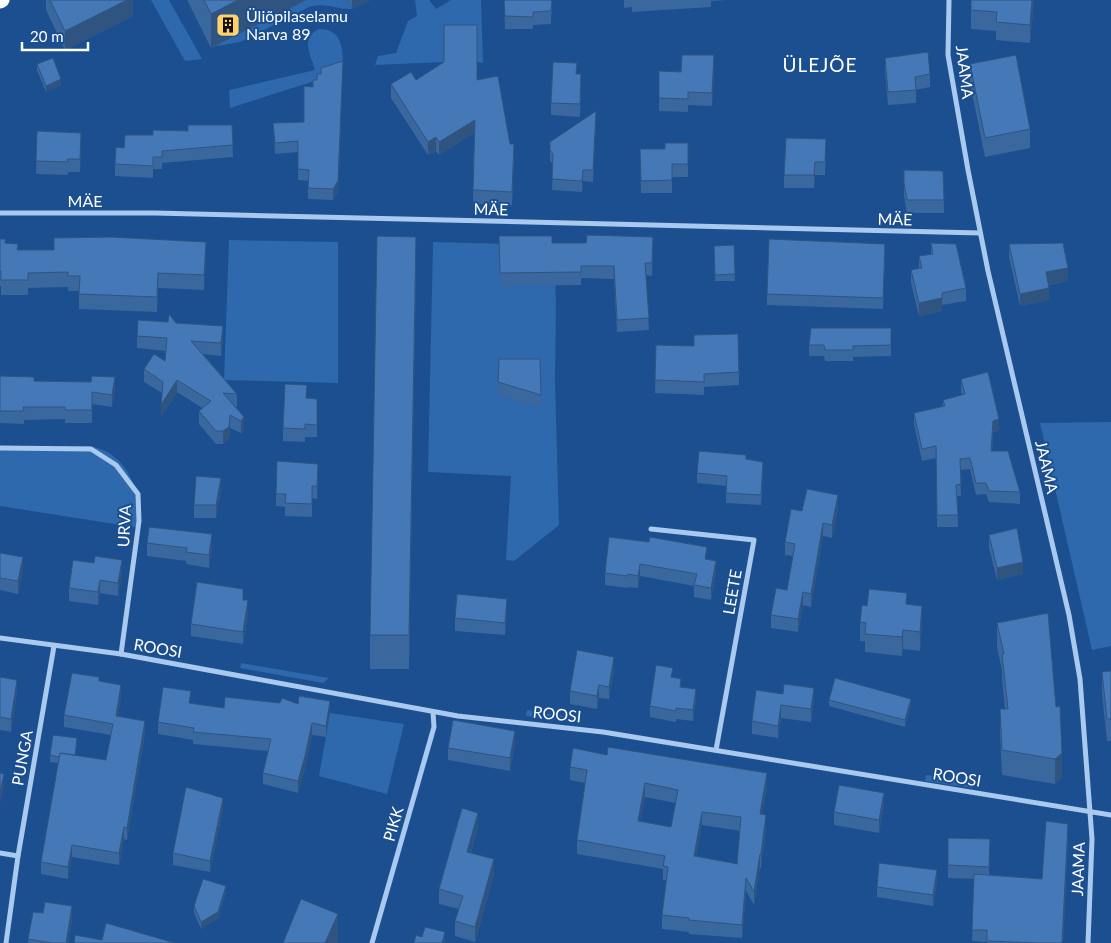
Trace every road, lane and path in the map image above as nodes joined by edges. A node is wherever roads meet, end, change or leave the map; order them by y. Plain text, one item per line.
1 (949, 0) edge
2 (0, 213) edge
3 (980, 233) junction
4 (0, 448) edge
5 (651, 529) dead end
6 (0, 638) edge
7 (54, 646) junction
8 (121, 654) junction
9 (433, 712) junction
10 (716, 750) junction
11 (1090, 812) junction
12 (1111, 815) edge
13 (0, 853) edge
14 (18, 856) junction
15 (6, 943) edge
16 (372, 943) edge
17 (1088, 943) edge

1 - 3 street, JAAMA
2 - 3 street, MÄE
3 - 11 street, JAAMA
4 - 8 street, URVA
5 - 10 street, LEETE
6 - 7 street, ROOSI
7 - 8 street, ROOSI
7 - 14 street, PUNGA
8 - 9 street, ROOSI
9 - 10 street, ROOSI
9 - 16 street, PIKK
10 - 11 street, ROOSI
11 - 12 street, ROOSI
11 - 17 street, JAAMA
13 - 14 street
14 - 15 street, PUNGA

